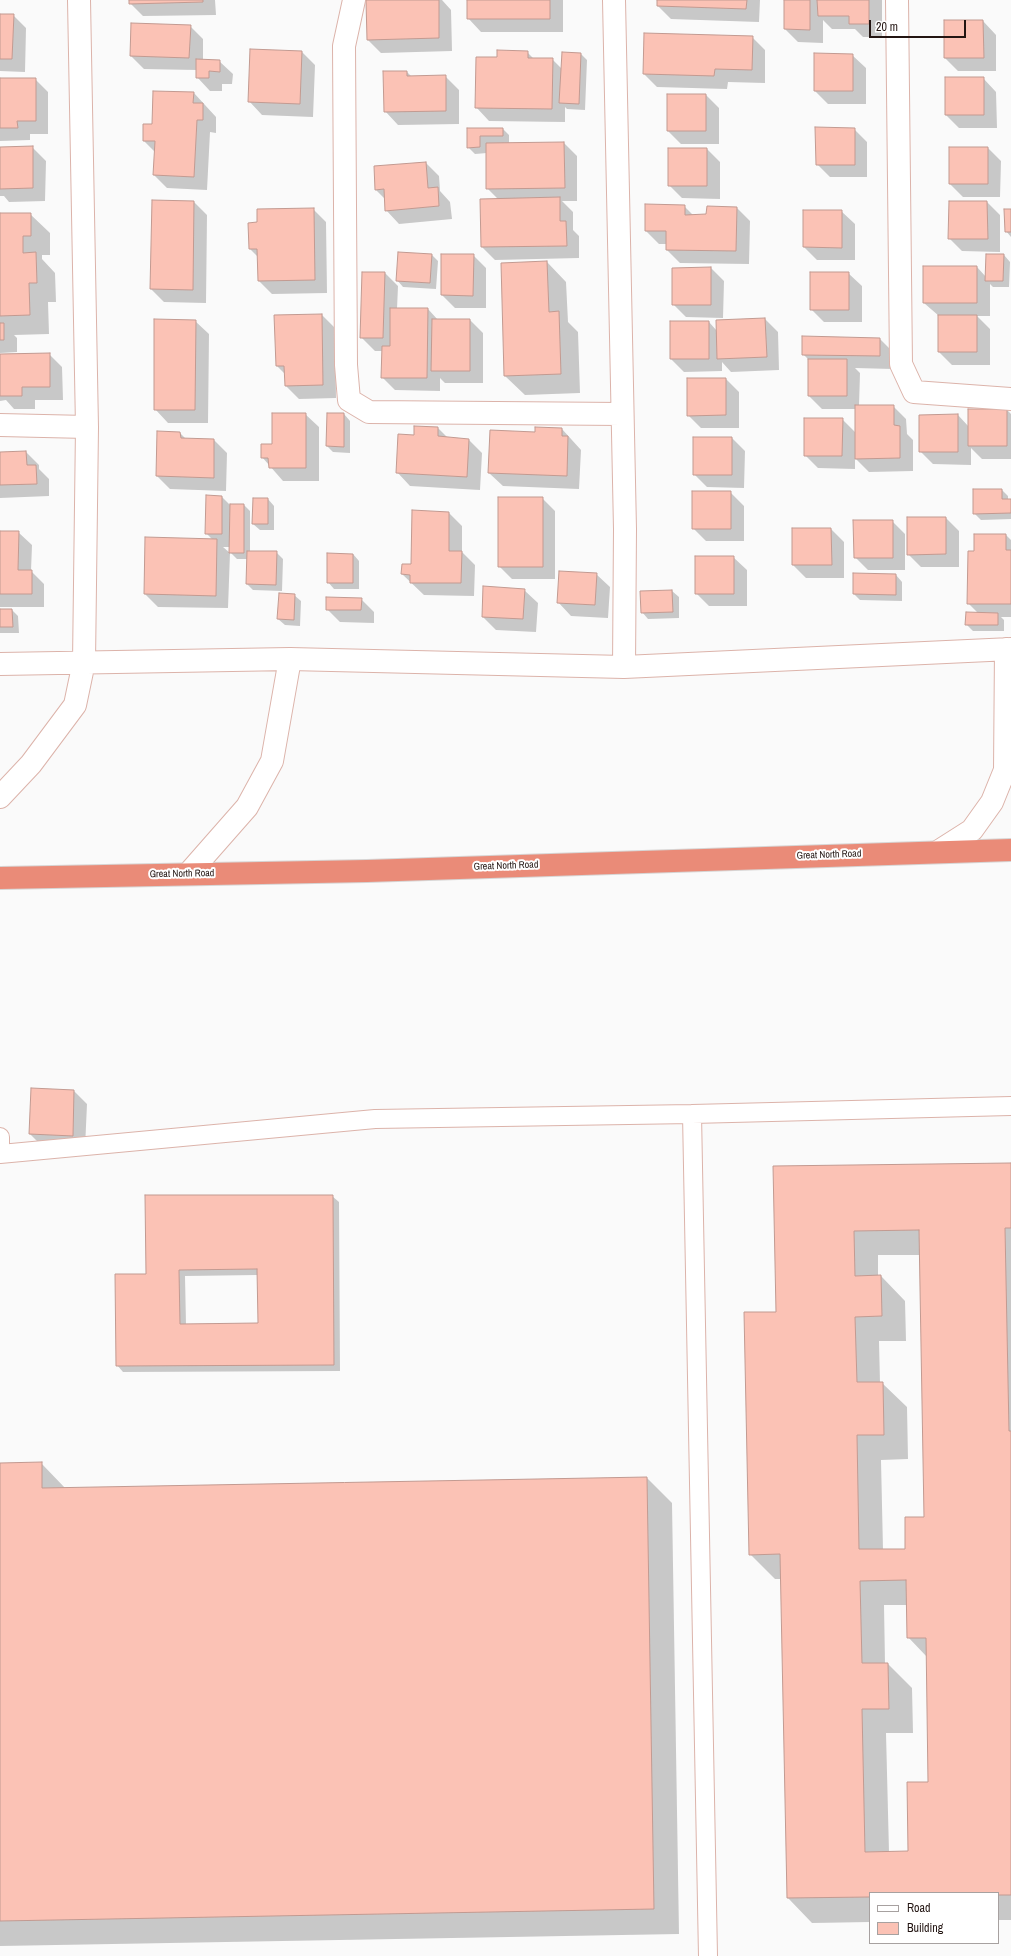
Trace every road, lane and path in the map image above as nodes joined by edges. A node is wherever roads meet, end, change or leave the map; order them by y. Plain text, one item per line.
1 (79, 0) edge
2 (354, 0) edge
3 (614, 0) edge
4 (897, 0) edge
5 (1011, 399) edge
6 (622, 414) junction
7 (0, 425) edge
8 (87, 427) junction
9 (1009, 649) edge
10 (290, 660) junction
11 (84, 662) junction
12 (0, 664) edge
13 (624, 667) junction
14 (0, 797) edge
15 (1011, 850) edge
16 (939, 851) junction
17 (189, 873) junction
18 (0, 878) edge
19 (1011, 1106) edge
20 (692, 1114) junction
21 (0, 1137) edge
22 (0, 1154) edge
23 (708, 1956) edge

1 - 8 street
2 - 6 street
3 - 6 street
4 - 5 street
6 - 13 street
7 - 8 street
8 - 11 street
9 - 13 street
9 - 16 street
10 - 11 street
10 - 13 street
10 - 17 street
11 - 12 street
11 - 14 street
15 - 16 highway, Great North Road
16 - 17 highway, Great North Road
17 - 18 highway, Great North Road
19 - 20 lane
20 - 22 lane
20 - 23 lane
21 - 22 lane

